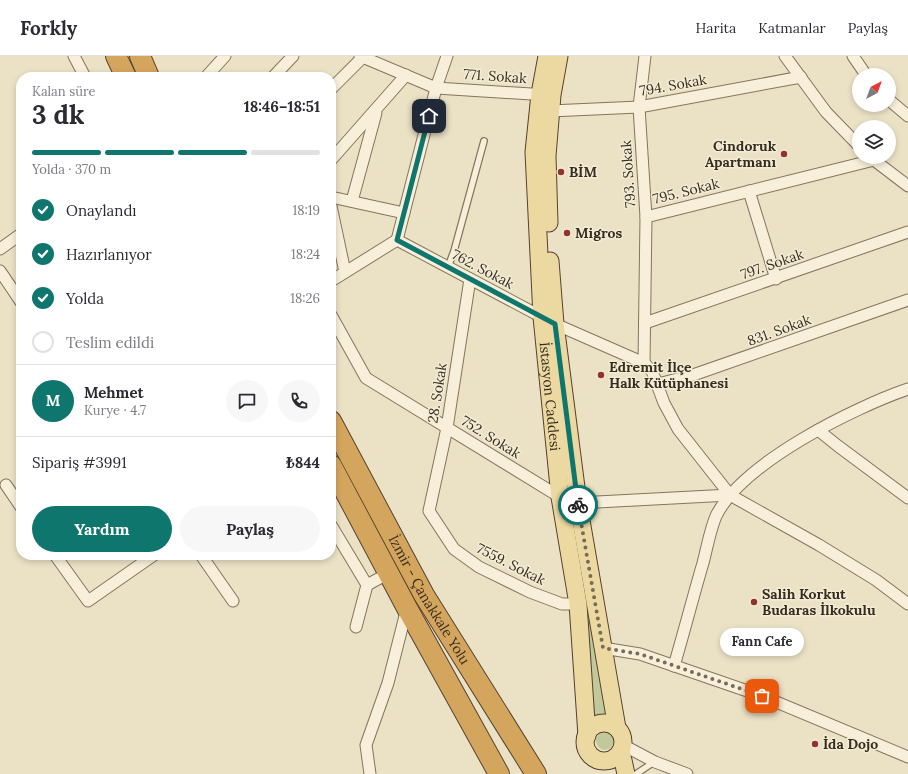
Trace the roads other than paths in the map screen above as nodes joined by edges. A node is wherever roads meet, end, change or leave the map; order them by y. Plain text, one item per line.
1 (74, 56) edge
2 (116, 56) edge
3 (140, 56) edge
4 (225, 56) edge
5 (293, 56) edge
6 (447, 56) edge
7 (547, 56) edge
8 (559, 56) edge
9 (645, 56) edge
10 (786, 56) edge
11 (853, 56) edge
12 (361, 57) edge
13 (861, 68) edge
14 (82, 72) edge
15 (124, 72) edge
16 (147, 72) edge
17 (211, 72) edge
18 (278, 72) edge
19 (406, 76) junction
20 (801, 77) junction
21 (336, 84) edge
22 (436, 88) junction
23 (547, 100) junction
24 (896, 106) edge
25 (639, 107) junction
26 (376, 111) junction
27 (908, 116) edge
28 (852, 139) edge
29 (484, 141) dead end
30 (336, 155) edge
31 (853, 164) edge
32 (879, 164) edge
33 (908, 186) edge
34 (749, 191) junction
35 (336, 198) edge
36 (352, 201) junction
37 (404, 213) junction
38 (646, 217) junction
39 (336, 231) edge
40 (908, 232) edge
41 (16, 238) edge
42 (397, 240) junction
43 (0, 249) edge
44 (448, 267) junction
45 (0, 272) edge
46 (344, 272) junction
47 (336, 278) edge
48 (470, 279) junction
49 (776, 279) junction
50 (16, 295) edge
51 (908, 300) edge
52 (549, 321) junction
53 (645, 323) junction
54 (336, 324) edge
55 (644, 362) junction
56 (658, 384) junction
57 (908, 389) edge
58 (447, 428) junction
59 (336, 430) edge
60 (818, 430) junction
61 (336, 474) edge
62 (6, 485) dead end
63 (730, 495) junction
64 (560, 497) junction
65 (908, 498) edge
66 (16, 500) edge
67 (578, 503) junction
68 (429, 511) joint
69 (336, 533) edge
70 (59, 560) edge
71 (147, 560) edge
72 (204, 560) edge
73 (388, 573) junction
74 (368, 585) junction
75 (233, 601) dead end
76 (578, 604) junction
77 (908, 604) edge
78 (407, 608) junction
79 (356, 627) dead end
80 (603, 648) junction
81 (674, 666) junction
82 (617, 728) junction
83 (587, 736) junction
84 (622, 748) junction
85 (590, 753) junction
86 (908, 757) edge
87 (655, 762) junction
88 (370, 774) edge
89 (499, 774) edge
90 (536, 774) edge
91 (597, 774) edge
92 (626, 774) edge
93 (636, 774) edge
94 (687, 774) edge

1 - 14 street
2 - 15 highway
3 - 16 highway
4 - 17 street
5 - 18 street
6 - 22 street
7 - 23 main road, İstasyon Caddesi
8 - 23 main road, İstasyon Caddesi
9 - 25 street, 793. Sokak
10 - 20 street
11 - 13 street
12 - 19 street, 771. Sokak
12 - 21 street
19 - 22 street, 771. Sokak
19 - 26 street
20 - 25 street, 794. Sokak
20 - 28 street
22 - 23 street, 771. Sokak
22 - 37 street
23 - 25 street, 794. Sokak
23 - 52 main road, İstasyon Caddesi
24 - 27 street
25 - 38 street, 793. Sokak
26 - 30 street
26 - 36 street
29 - 44 lane
31 - 34 street, 795. Sokak
32 - 33 street
34 - 38 street, 795. Sokak
34 - 49 street
35 - 36 street
36 - 37 street
37 - 42 street
38 - 53 street, 793. Sokak
39 - 46 street
40 - 49 street, 797. Sokak
41 - 43 street
42 - 44 street, 762. Sokak
42 - 46 street
44 - 48 street, 762. Sokak
45 - 50 street
46 - 47 street
48 - 52 street, 762. Sokak
48 - 58 street, 28. Sokak
49 - 53 street, 797. Sokak
51 - 56 street, 831. Sokak
52 - 55 street, 762. Sokak
52 - 64 main road, İstasyon Caddesi
52 - 67 main road, İstasyon Caddesi
53 - 55 street, 793. Sokak
54 - 58 street, 752. Sokak
55 - 56 street
56 - 63 street
57 - 60 street
58 - 64 street, 752. Sokak
58 - 68 street, 28. Sokak
59 - 90 highway, İzmir - Çanakkale Yolu
60 - 63 street
60 - 65 street
61 - 73 highway, İzmir - Çanakkale Yolu
62 - 66 street
63 - 67 street
63 - 77 street
63 - 81 street
64 - 76 main road, İstasyon Caddesi
67 - 80 main road, İstasyon Caddesi
68 - 76 street, 7559. Sokak
69 - 74 street
70 - 71 street
72 - 75 street
73 - 74 street
73 - 78 highway, İzmir - Çanakkale Yolu
74 - 79 street
76 - 83 main road, İstasyon Caddesi
78 - 88 street
78 - 89 highway, İzmir - Çanakkale Yolu
80 - 81 street
80 - 82 main road, İstasyon Caddesi
81 - 86 street
82 - 83 main road
82 - 84 main road, İstasyon Caddesi
83 - 85 main road, İstasyon Caddesi
84 - 85 main road
84 - 87 street
84 - 92 main road, İstasyon Caddesi
85 - 91 main road, İstasyon Caddesi
87 - 93 lane
87 - 94 street

